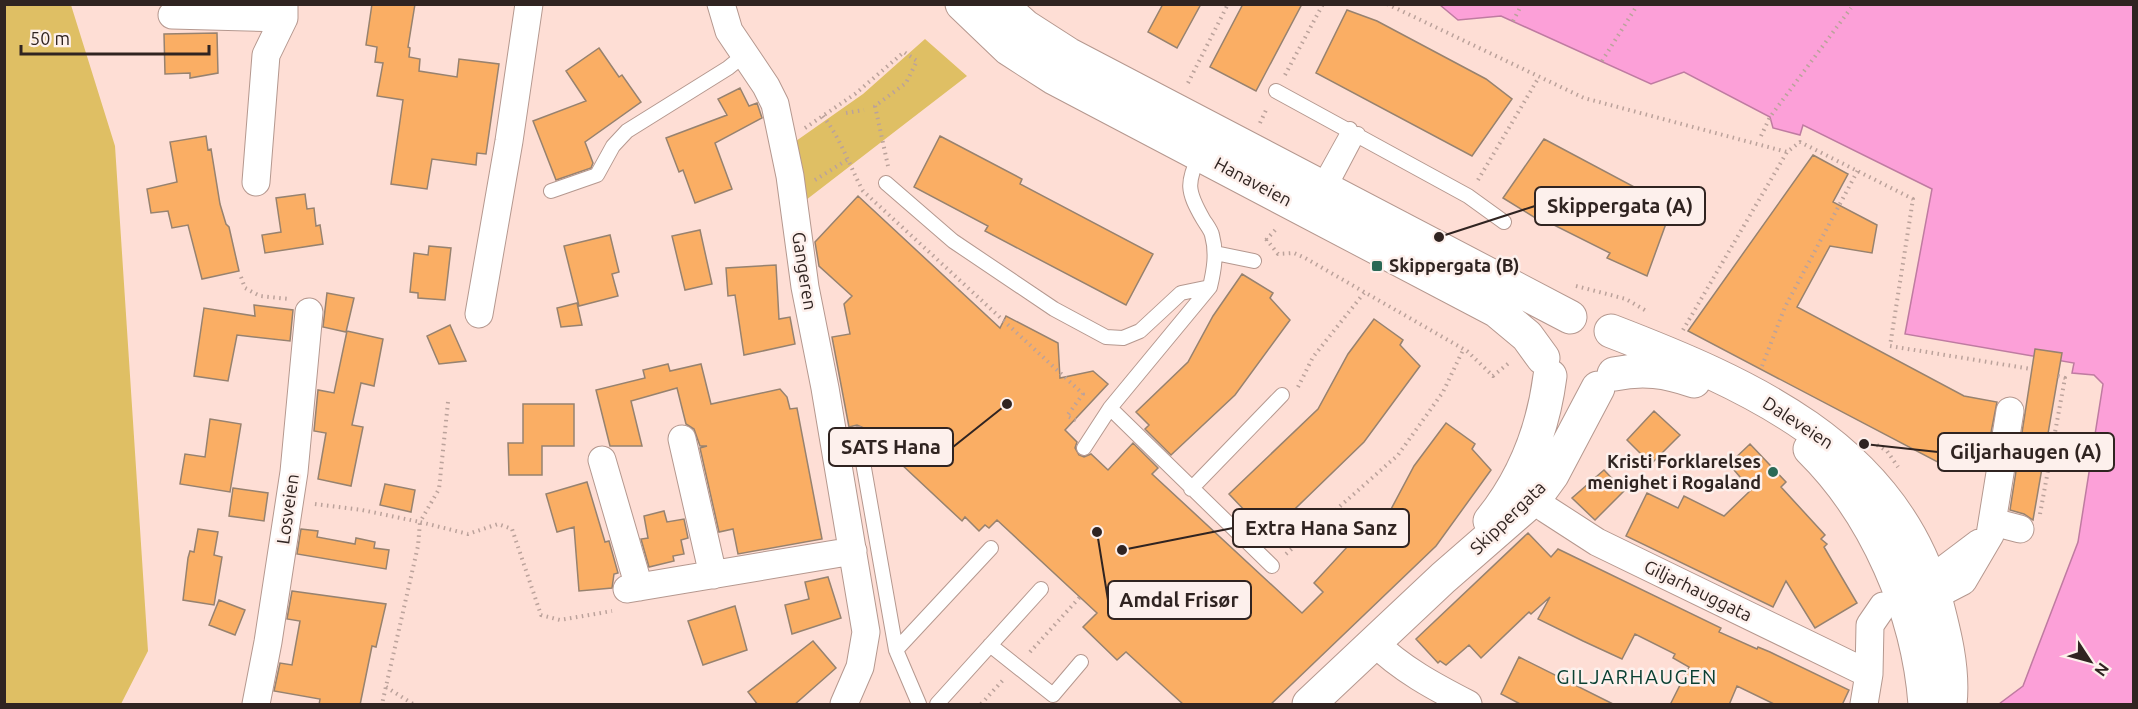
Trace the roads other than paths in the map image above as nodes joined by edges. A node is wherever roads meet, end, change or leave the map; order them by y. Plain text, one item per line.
1 (529, 4) edge
2 (721, 4) edge
3 (962, 4) edge
4 (1000, 4) edge
5 (284, 11) edge
6 (172, 15) dead end
7 (744, 55) junction
8 (1276, 91) road end
9 (1354, 131) junction
10 (1200, 154) junction
11 (256, 182) dead end
12 (886, 183) road end
13 (1323, 189) junction
14 (551, 191) dead end
15 (1504, 222) dead end
16 (1215, 253) junction
17 (1251, 260) road end
18 (1210, 287) junction
19 (309, 312) road end
20 (479, 314) dead end
21 (1570, 317) junction
22 (1611, 331) junction
23 (1535, 364) junction
24 (1606, 381) junction
25 (1282, 395) road end
26 (1110, 408) junction
27 (2010, 411) dead end
28 (858, 434) dead end
29 (682, 439) dead end
30 (1084, 448) dead end
31 (602, 460) dead end
32 (1191, 489) junction
33 (1536, 497) junction
34 (1992, 529) junction
35 (2020, 529) road end
36 (991, 548) dead end
37 (853, 551) junction
38 (1272, 566) road end
39 (713, 575) junction
40 (1443, 578) junction
41 (1041, 589) dead end
42 (1913, 595) junction
43 (1374, 642) junction
44 (990, 645) junction
45 (896, 650) junction
46 (1081, 662) dead end
47 (1869, 674) junction
48 (256, 705) edge
49 (844, 705) edge
50 (919, 705) edge
51 (937, 705) edge
52 (1309, 705) edge
53 (1468, 705) edge
54 (1864, 705) edge
55 (1924, 705) edge
56 (1950, 705) edge

1 - 20 street
2 - 7 street, Gangeren
3 - 10 main road, Hanaveien
4 - 13 main road, Hanaveien
5 - 6 street
5 - 11 street
7 - 14 lane
7 - 37 street, Gangeren
8 - 9 lane
9 - 13 lane
9 - 15 lane
10 - 16 lane
10 - 23 main road, Hanaveien
12 - 18 lane
13 - 21 main road, Hanaveien
16 - 17 lane
16 - 18 lane
18 - 26 lane
19 - 48 street, Losveien
21 - 22 main road
21 - 23 main road
22 - 24 main road
22 - 42 main road, Daleveien
23 - 24 main road
23 - 40 main road, Skippergata
24 - 33 main road, Skippergata
24 - 42 main road, Daleveien
25 - 32 lane
26 - 30 lane
26 - 32 lane
27 - 34 street
28 - 45 lane
29 - 39 street
31 - 39 street
32 - 38 lane
33 - 40 main road, Skippergata
33 - 47 street, Giljarhauggata
34 - 35 street
34 - 42 street
36 - 45 lane
37 - 39 street
37 - 49 street, Gangeren
40 - 43 main road, Skippergata
41 - 44 lane
42 - 47 street
42 - 55 main road, Daleveien
42 - 56 main road, Daleveien
43 - 52 main road, Skippergata
43 - 53 street
44 - 46 lane
44 - 51 lane
45 - 50 lane
47 - 54 street

